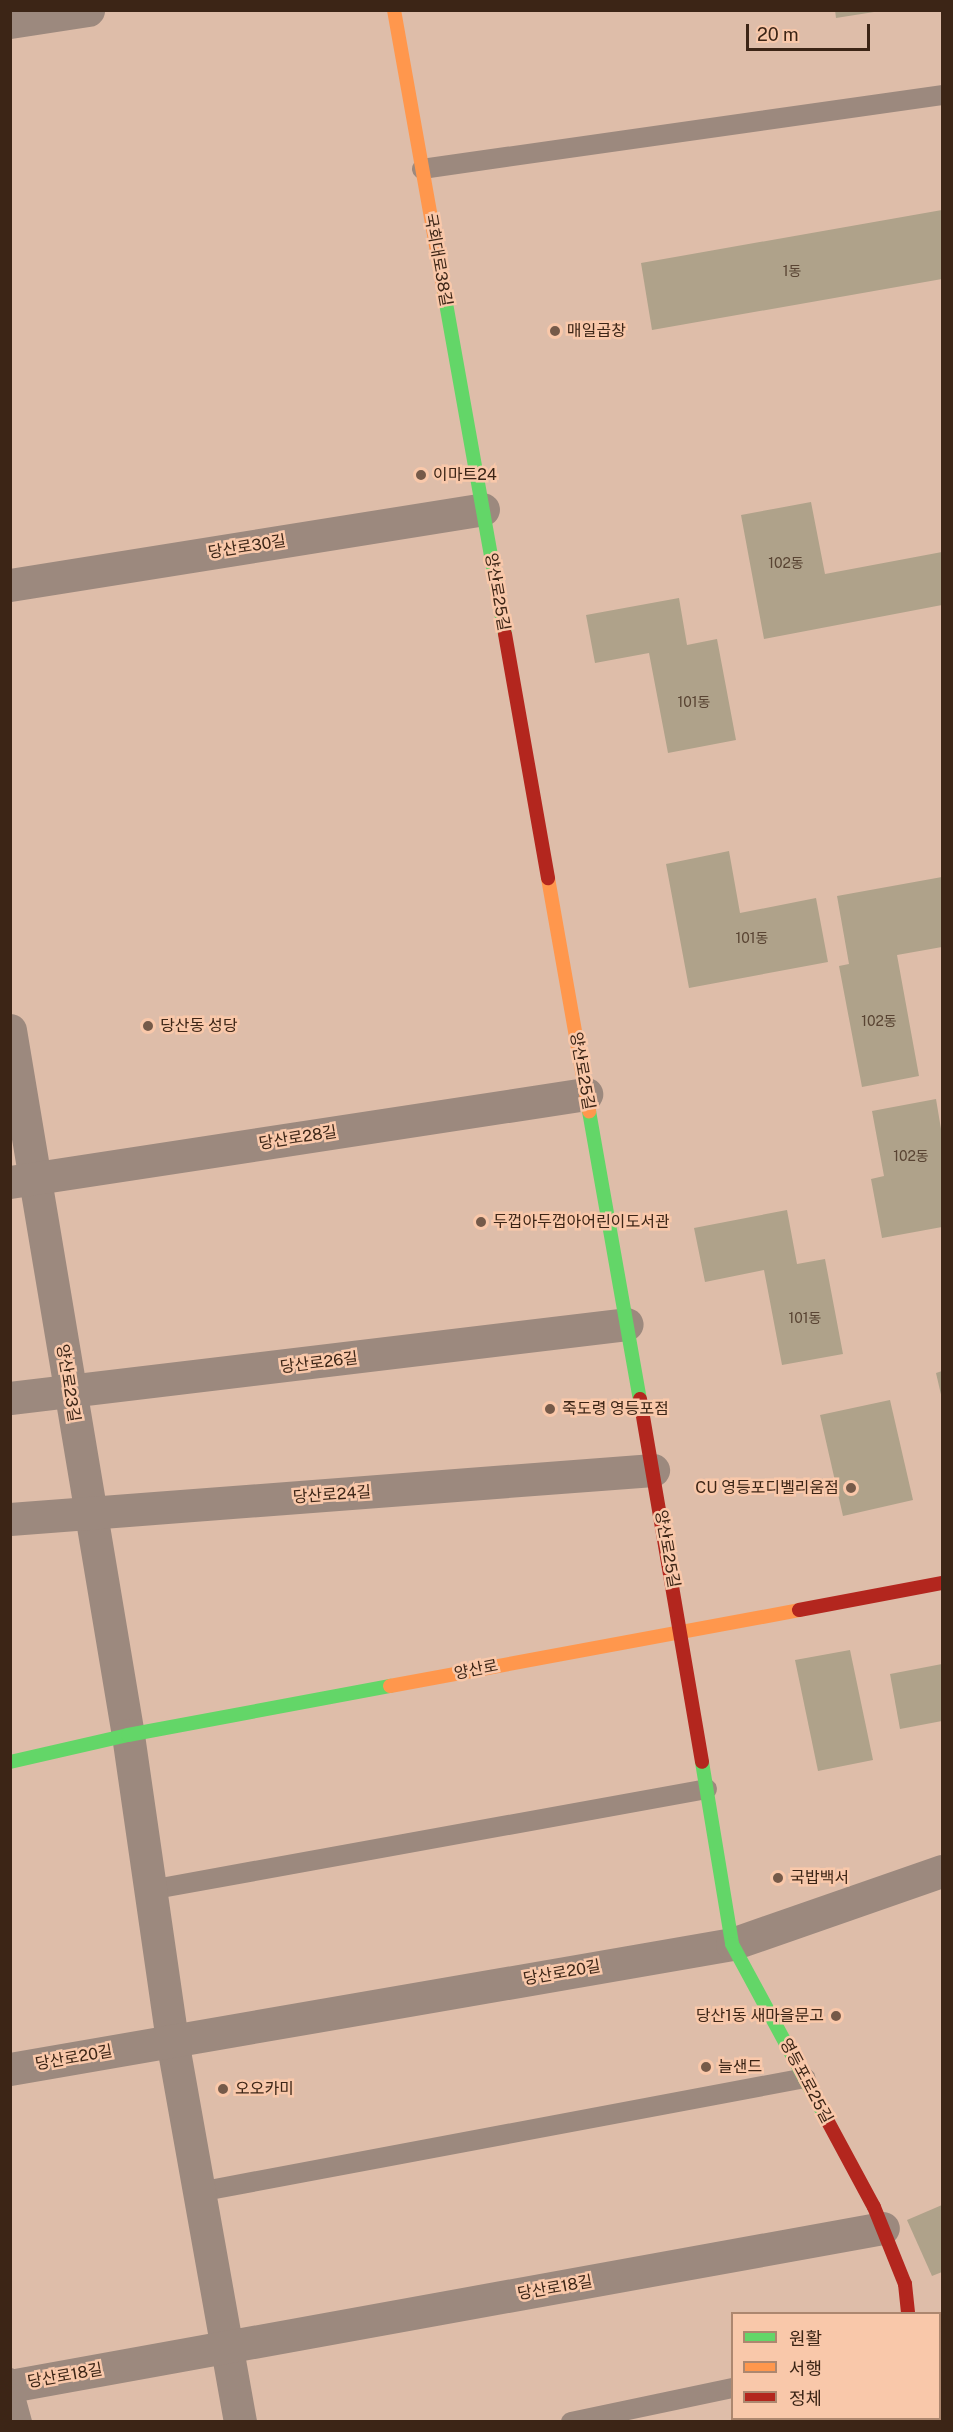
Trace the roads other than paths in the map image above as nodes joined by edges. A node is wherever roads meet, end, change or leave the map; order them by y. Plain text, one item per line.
1 (88, 10) edge
2 (394, 10) edge
3 (10, 22) edge
4 (942, 95) edge
5 (422, 169) junction
6 (483, 509) junction
7 (10, 585) edge
8 (10, 1030) edge
9 (586, 1094) junction
10 (24, 1180) edge
11 (627, 1324) junction
12 (69, 1394) junction
13 (10, 1398) edge
14 (653, 1470) junction
15 (89, 1513) junction
16 (10, 1519) edge
17 (942, 1583) edge
18 (681, 1632) junction
19 (128, 1735) junction
20 (10, 1762) edge
21 (707, 1789) junction
22 (942, 1871) edge
23 (150, 1890) junction
24 (732, 1944) junction
25 (172, 2040) junction
26 (10, 2069) edge
27 (804, 2078) junction
28 (199, 2192) junction
29 (883, 2228) junction
30 (908, 2312) edge
31 (227, 2347) junction
32 (11, 2383) edge
33 (731, 2388) edge
34 (22, 2421) edge
35 (240, 2421) edge
36 (570, 2421) edge

1 - 3 street
2 - 5 street, 국회대로38길
4 - 5 lane
5 - 6 street, 국회대로38길
6 - 7 street, 당산로30길
6 - 9 street, 양산로25길
8 - 10 street, 양산로23길
9 - 10 street, 당산로28길
9 - 11 street, 양산로25길
10 - 12 street, 양산로23길
11 - 12 street, 당산로26길
11 - 14 street, 양산로25길
12 - 13 street, 당산로26길
12 - 15 street, 양산로23길
14 - 15 street, 당산로24길
14 - 18 street, 양산로25길
15 - 16 street, 당산로24길
15 - 19 street, 양산로23길
17 - 18 street, 양산로
18 - 19 street, 양산로
18 - 21 street, 영등포로25길
19 - 20 street, 양산로
19 - 23 street
21 - 23 lane
21 - 24 street, 영등포로25길
22 - 24 street, 당산로20길
23 - 25 street
24 - 25 street, 당산로20길
24 - 27 street, 영등포로25길
25 - 26 street, 당산로20길
25 - 28 street
27 - 28 lane
27 - 29 street, 영등포로25길
28 - 31 street
29 - 30 street, 영등포로25길
29 - 31 street, 당산로18길
31 - 32 street, 당산로18길
31 - 35 street
32 - 34 lane
33 - 36 lane

